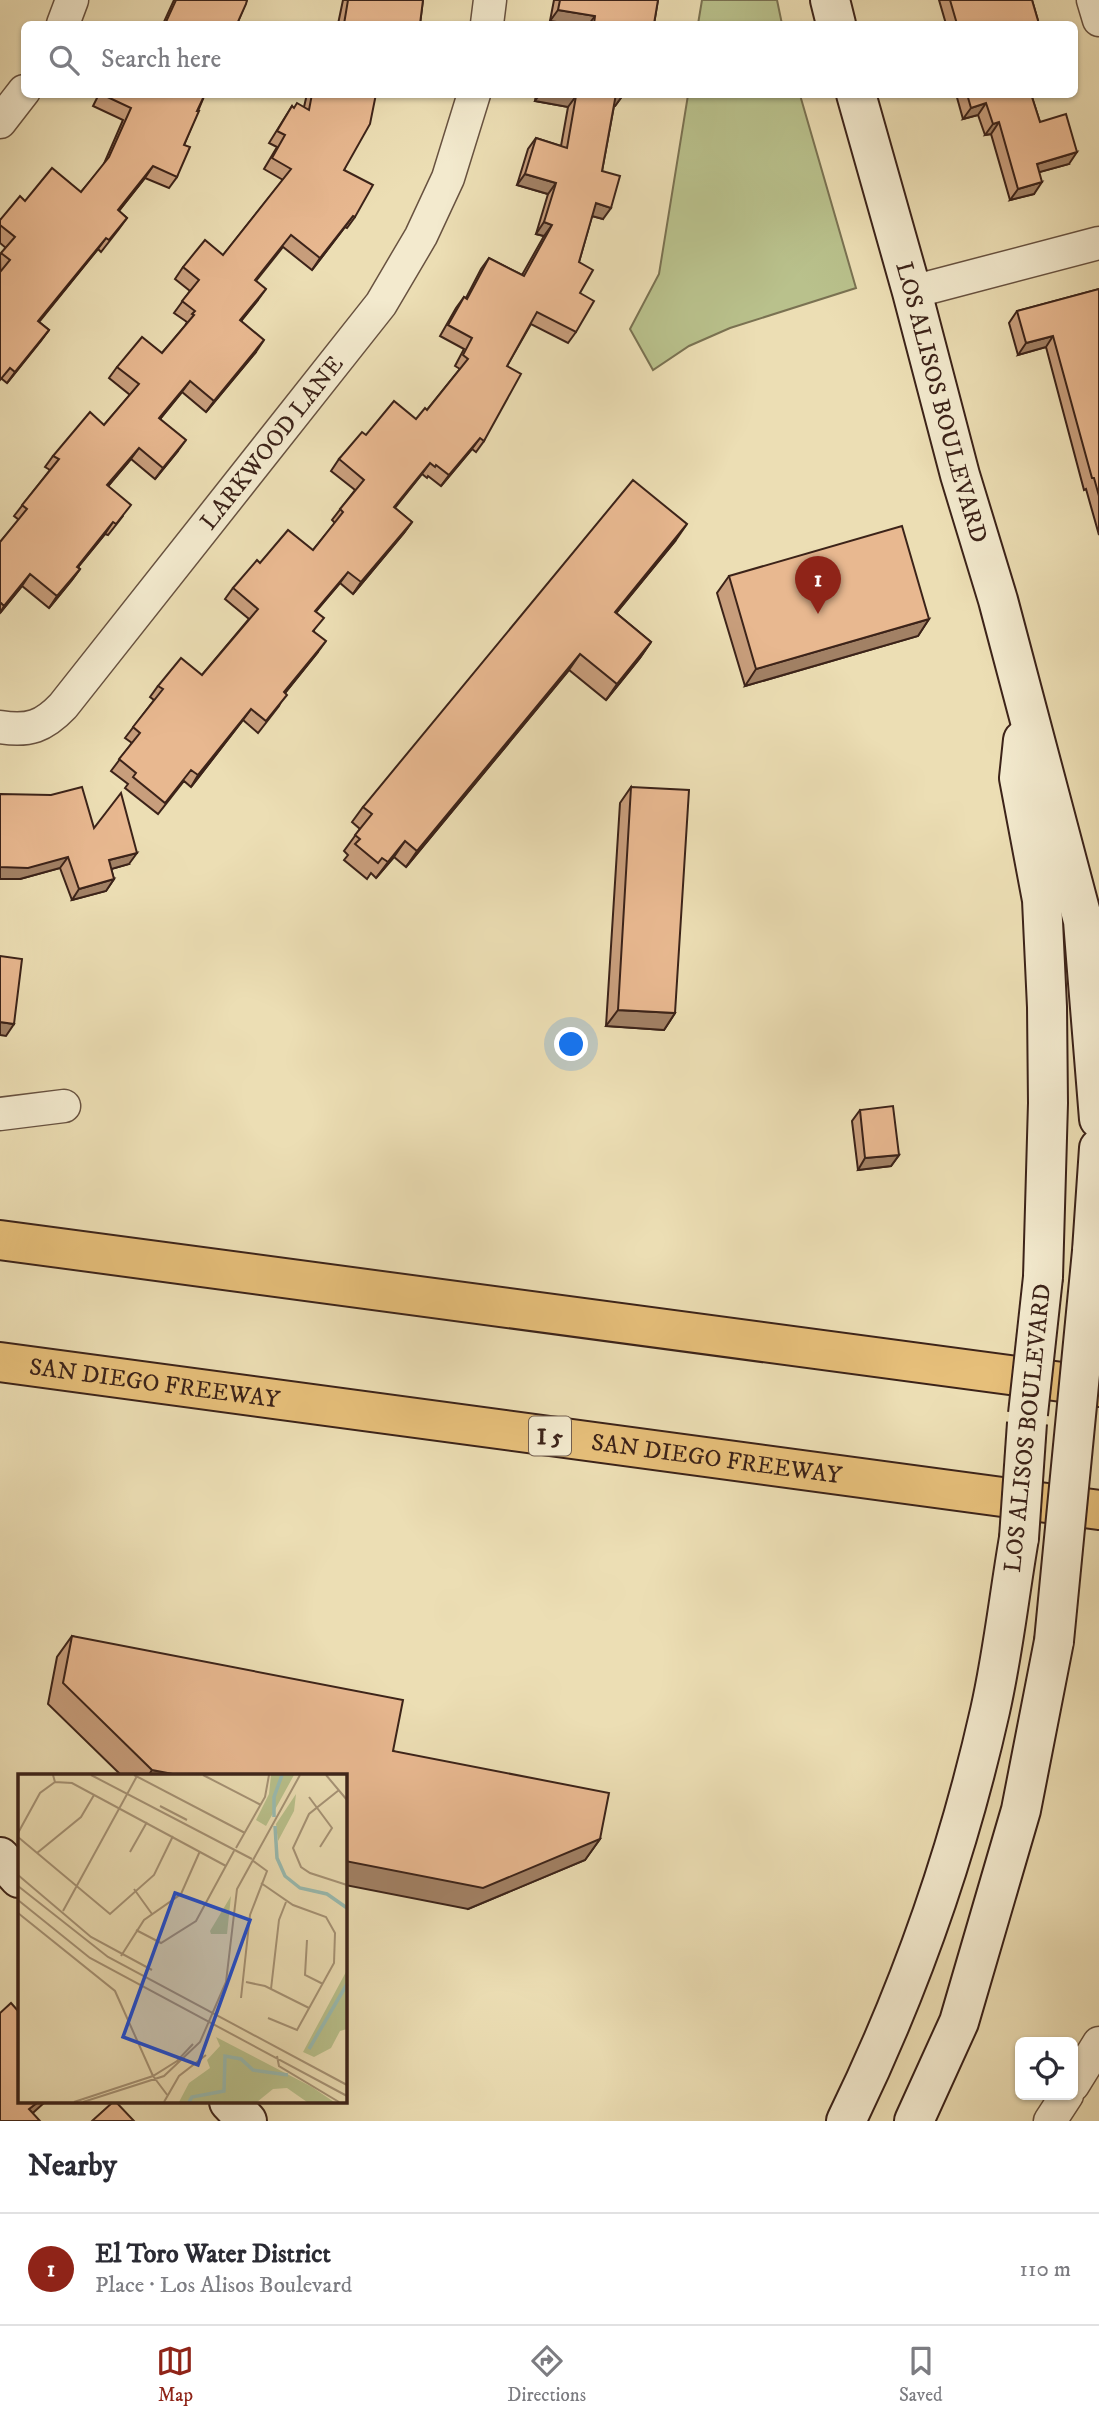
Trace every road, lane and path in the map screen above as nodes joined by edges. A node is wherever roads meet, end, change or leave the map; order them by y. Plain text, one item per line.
1 (72, 0) edge
2 (490, 0) edge
3 (830, 0) edge
4 (1093, 0) edge
5 (1099, 20) edge
6 (64, 21) edge
7 (487, 21) edge
8 (835, 21) edge
9 (21, 95) edge
10 (473, 98) edge
11 (857, 98) edge
12 (0, 122) edge
13 (1099, 243) edge
14 (912, 292) junction
15 (1027, 710) junction
16 (0, 727) edge
17 (64, 1105) dead end
18 (0, 1114) edge
19 (1099, 1119) edge
20 (1099, 1148) edge
21 (0, 1240) edge
22 (0, 1362) edge
23 (1099, 1387) edge
24 (1099, 1510) edge
25 (0, 1857) edge
26 (18, 1877) edge
27 (1099, 2043) edge
28 (1078, 2077) edge
29 (1064, 2100) edge
30 (231, 2104) edge
31 (247, 2121) edge
32 (846, 2121) edge
33 (914, 2121) edge
34 (1050, 2121) edge

1 - 6 street
2 - 7 street
3 - 8 main road
4 - 5 street
9 - 12 street
10 - 16 street, LARKWOOD LANE
11 - 14 main road, LOS ALISOS BOULEVARD
13 - 14 street
14 - 15 main road, LOS ALISOS BOULEVARD
15 - 19 main road, LOS ALISOS BOULEVARD
15 - 32 main road, LOS ALISOS BOULEVARD, bridge
17 - 18 street
20 - 33 main road, LOS ALISOS BOULEVARD, bridge
21 - 23 highway
22 - 24 highway, SAN DIEGO FREEWAY / I 5
25 - 26 main road
27 - 28 street
29 - 34 street
30 - 31 main road

